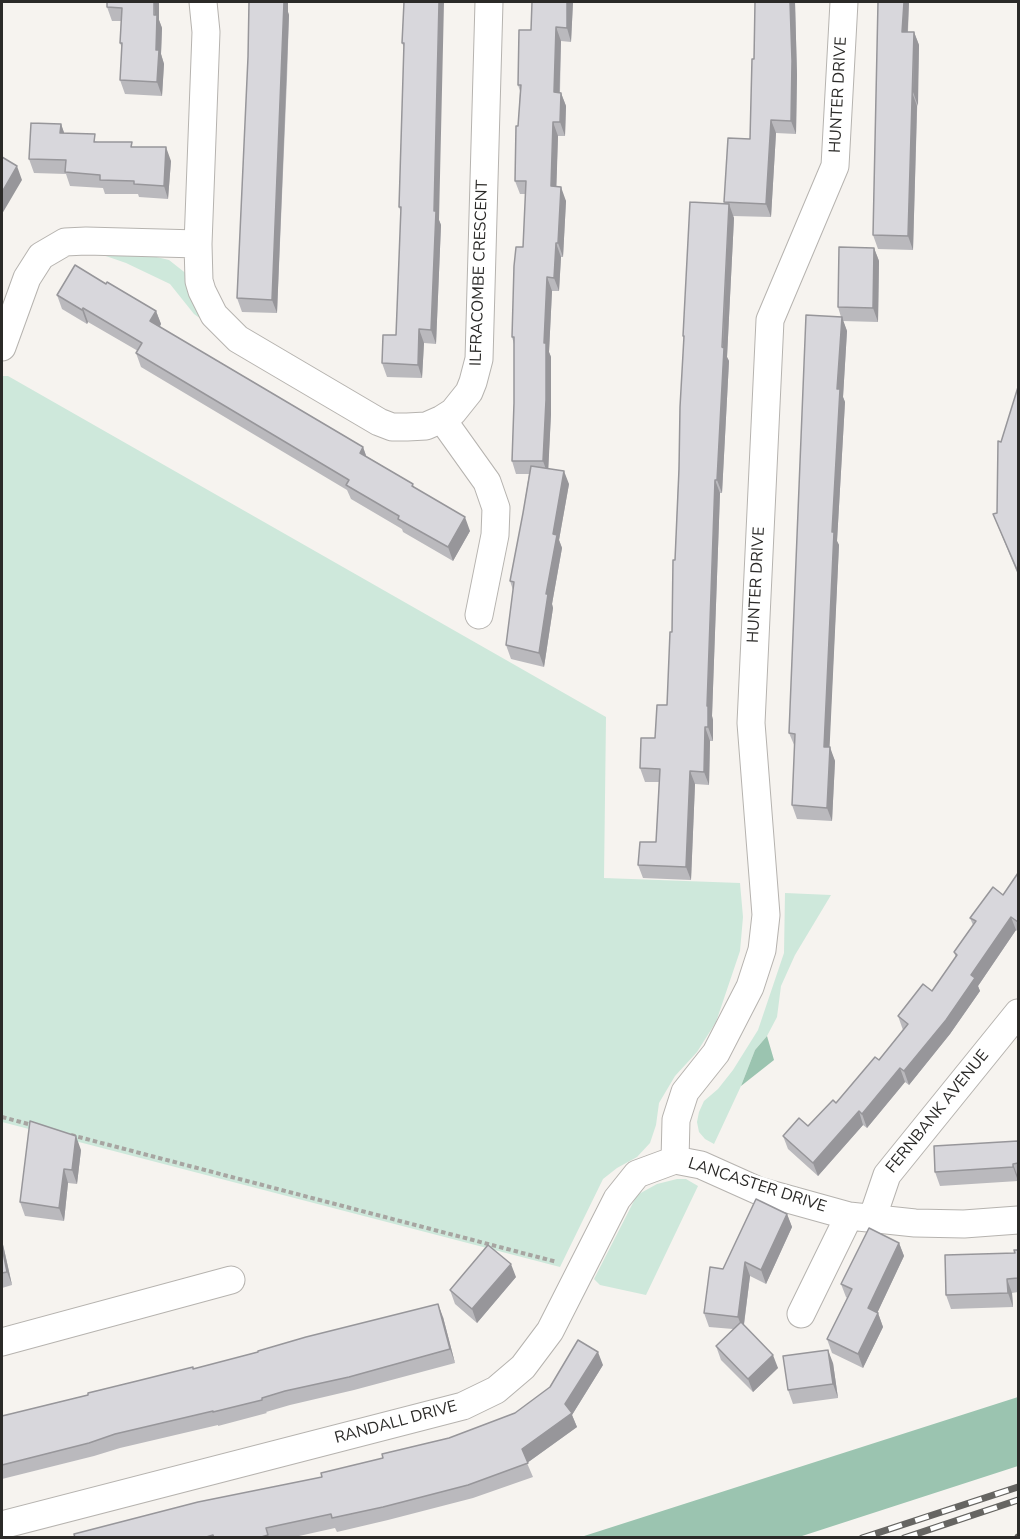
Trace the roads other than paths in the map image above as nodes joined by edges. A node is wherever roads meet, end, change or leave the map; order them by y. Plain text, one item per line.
1 (203, 2) edge
2 (489, 2) edge
3 (844, 2) edge
4 (198, 244) junction
5 (2, 347) edge
6 (442, 419) junction
7 (479, 615) dead end
8 (1018, 1013) edge
9 (675, 1160) junction
10 (861, 1218) junction
11 (1018, 1220) edge
12 (231, 1280) dead end
13 (801, 1314) dead end
14 (2, 1342) edge
15 (2, 1525) edge

1 - 4 street, ILFRACOMBE CRESCENT
2 - 6 street, ILFRACOMBE CRESCENT
3 - 9 street, HUNTER DRIVE
4 - 5 street
4 - 6 street, ILFRACOMBE CRESCENT
6 - 7 street
8 - 10 street, FERNBANK AVENUE
9 - 10 street, LANCASTER DRIVE
9 - 15 street, RANDALL DRIVE
10 - 11 street, LANCASTER DRIVE
10 - 13 street, FERNBANK AVENUE
12 - 14 street

